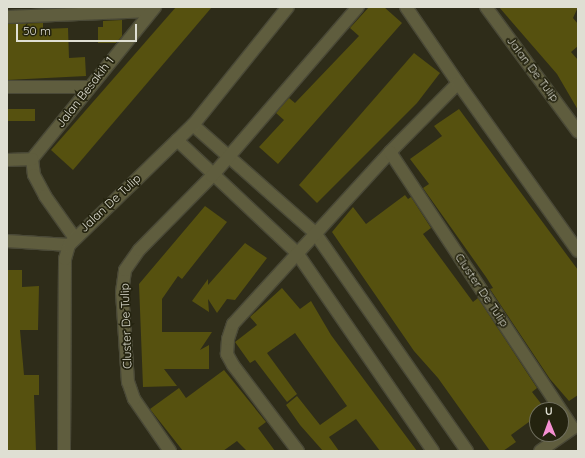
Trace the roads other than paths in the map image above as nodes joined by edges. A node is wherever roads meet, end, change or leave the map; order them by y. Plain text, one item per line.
1 (288, 7) edge
2 (358, 7) edge
3 (406, 7) edge
4 (486, 7) edge
5 (134, 9) edge
6 (153, 9) edge
7 (7, 17) edge
8 (458, 84) junction
9 (7, 87) edge
10 (89, 87) junction
11 (193, 125) junction
12 (578, 132) edge
13 (176, 140) junction
14 (390, 152) junction
15 (230, 155) junction
16 (32, 159) junction
17 (7, 160) edge
18 (212, 176) junction
19 (315, 233) junction
20 (7, 241) edge
21 (71, 241) junction
22 (578, 251) edge
23 (297, 253) junction
24 (576, 427) edge
25 (64, 451) edge
26 (170, 451) edge
27 (298, 451) edge
28 (433, 451) edge
29 (467, 451) edge
30 (540, 451) edge

1 - 11 street, Jalan De Tulip
2 - 15 street, Cluster De Tulip
3 - 8 street
4 - 12 street, Jalan De Tulip
5 - 6 street
5 - 7 street
6 - 10 street, Jalan Besakih 1
8 - 14 street
8 - 22 street
9 - 10 street
10 - 16 street, Jalan Besakih 1
11 - 13 street, Jalan De Tulip
11 - 15 street
13 - 18 street
13 - 21 street, Jalan De Tulip
14 - 19 street
14 - 24 street, Cluster De Tulip
15 - 18 street, Cluster De Tulip
15 - 19 street
16 - 17 street
16 - 21 street
18 - 23 street
18 - 26 street, Cluster De Tulip
19 - 23 street
19 - 29 street
20 - 21 street
21 - 25 street
23 - 27 street
23 - 28 street
24 - 30 street, Cluster De Tulip

